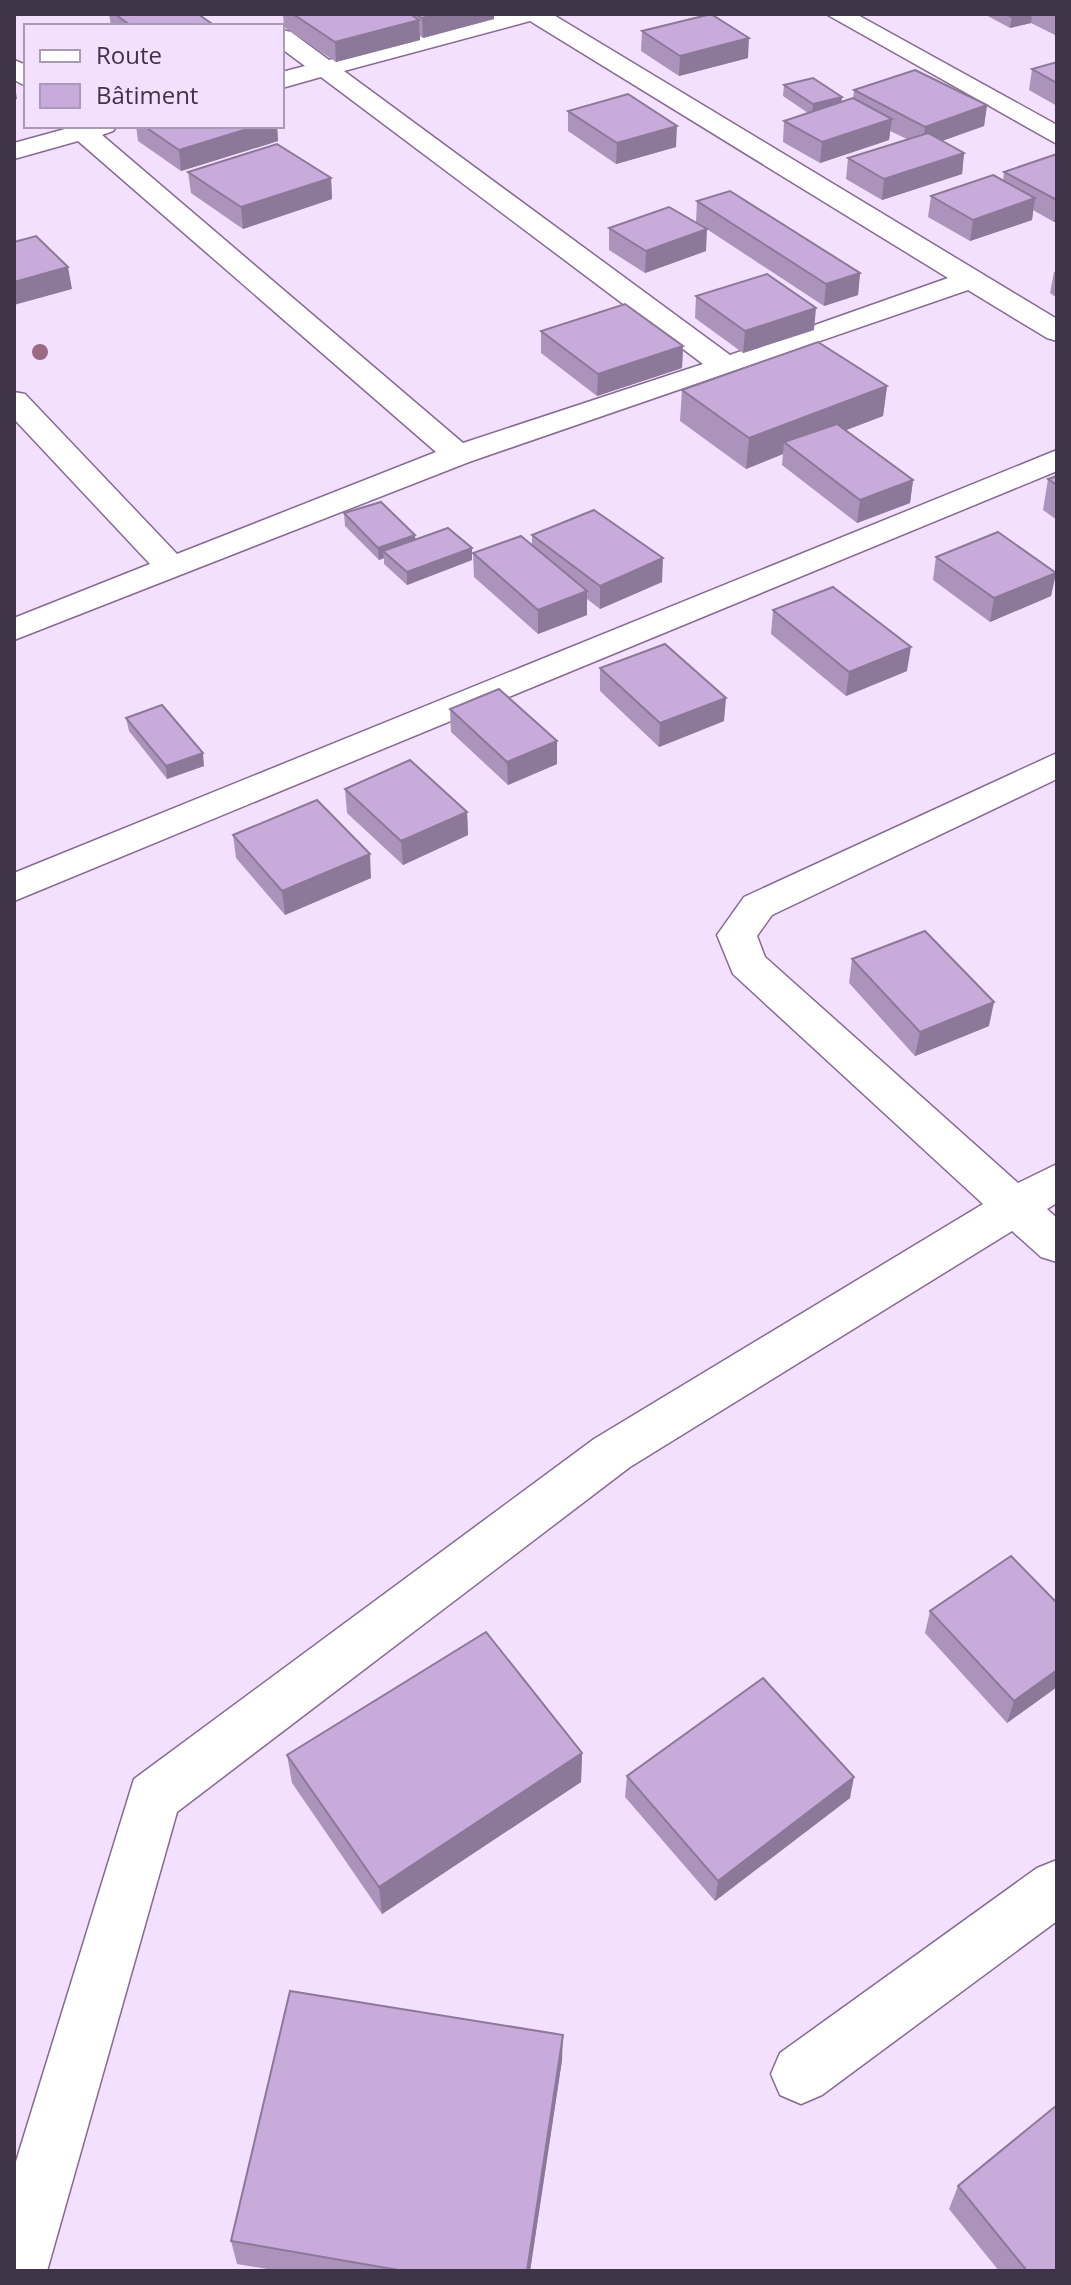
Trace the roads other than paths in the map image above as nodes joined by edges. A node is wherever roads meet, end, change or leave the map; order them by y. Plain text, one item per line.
1 (532, 14) edge
2 (838, 14) edge
3 (284, 38) edge
4 (325, 69) junction
5 (284, 79) edge
6 (87, 128) edge
7 (1057, 136) edge
8 (14, 151) edge
9 (967, 281) junction
10 (1057, 332) edge
11 (726, 366) junction
12 (14, 401) edge
13 (458, 455) junction
14 (1057, 460) edge
15 (172, 568) junction
16 (14, 630) edge
17 (1057, 765) edge
18 (20, 876) edge
19 (1036, 1193) edge
20 (1057, 1245) edge
21 (1057, 1887) edge
22 (801, 2074) dead end
23 (15, 2271) edge

1 - 4 street
1 - 9 street
2 - 7 street
3 - 4 street
4 - 5 street
4 - 11 street
6 - 8 street
6 - 13 street
9 - 10 street
9 - 11 street
11 - 13 street
12 - 15 street
13 - 15 street
14 - 18 street
15 - 16 street
17 - 19 street
19 - 20 street
19 - 23 street
21 - 22 street

